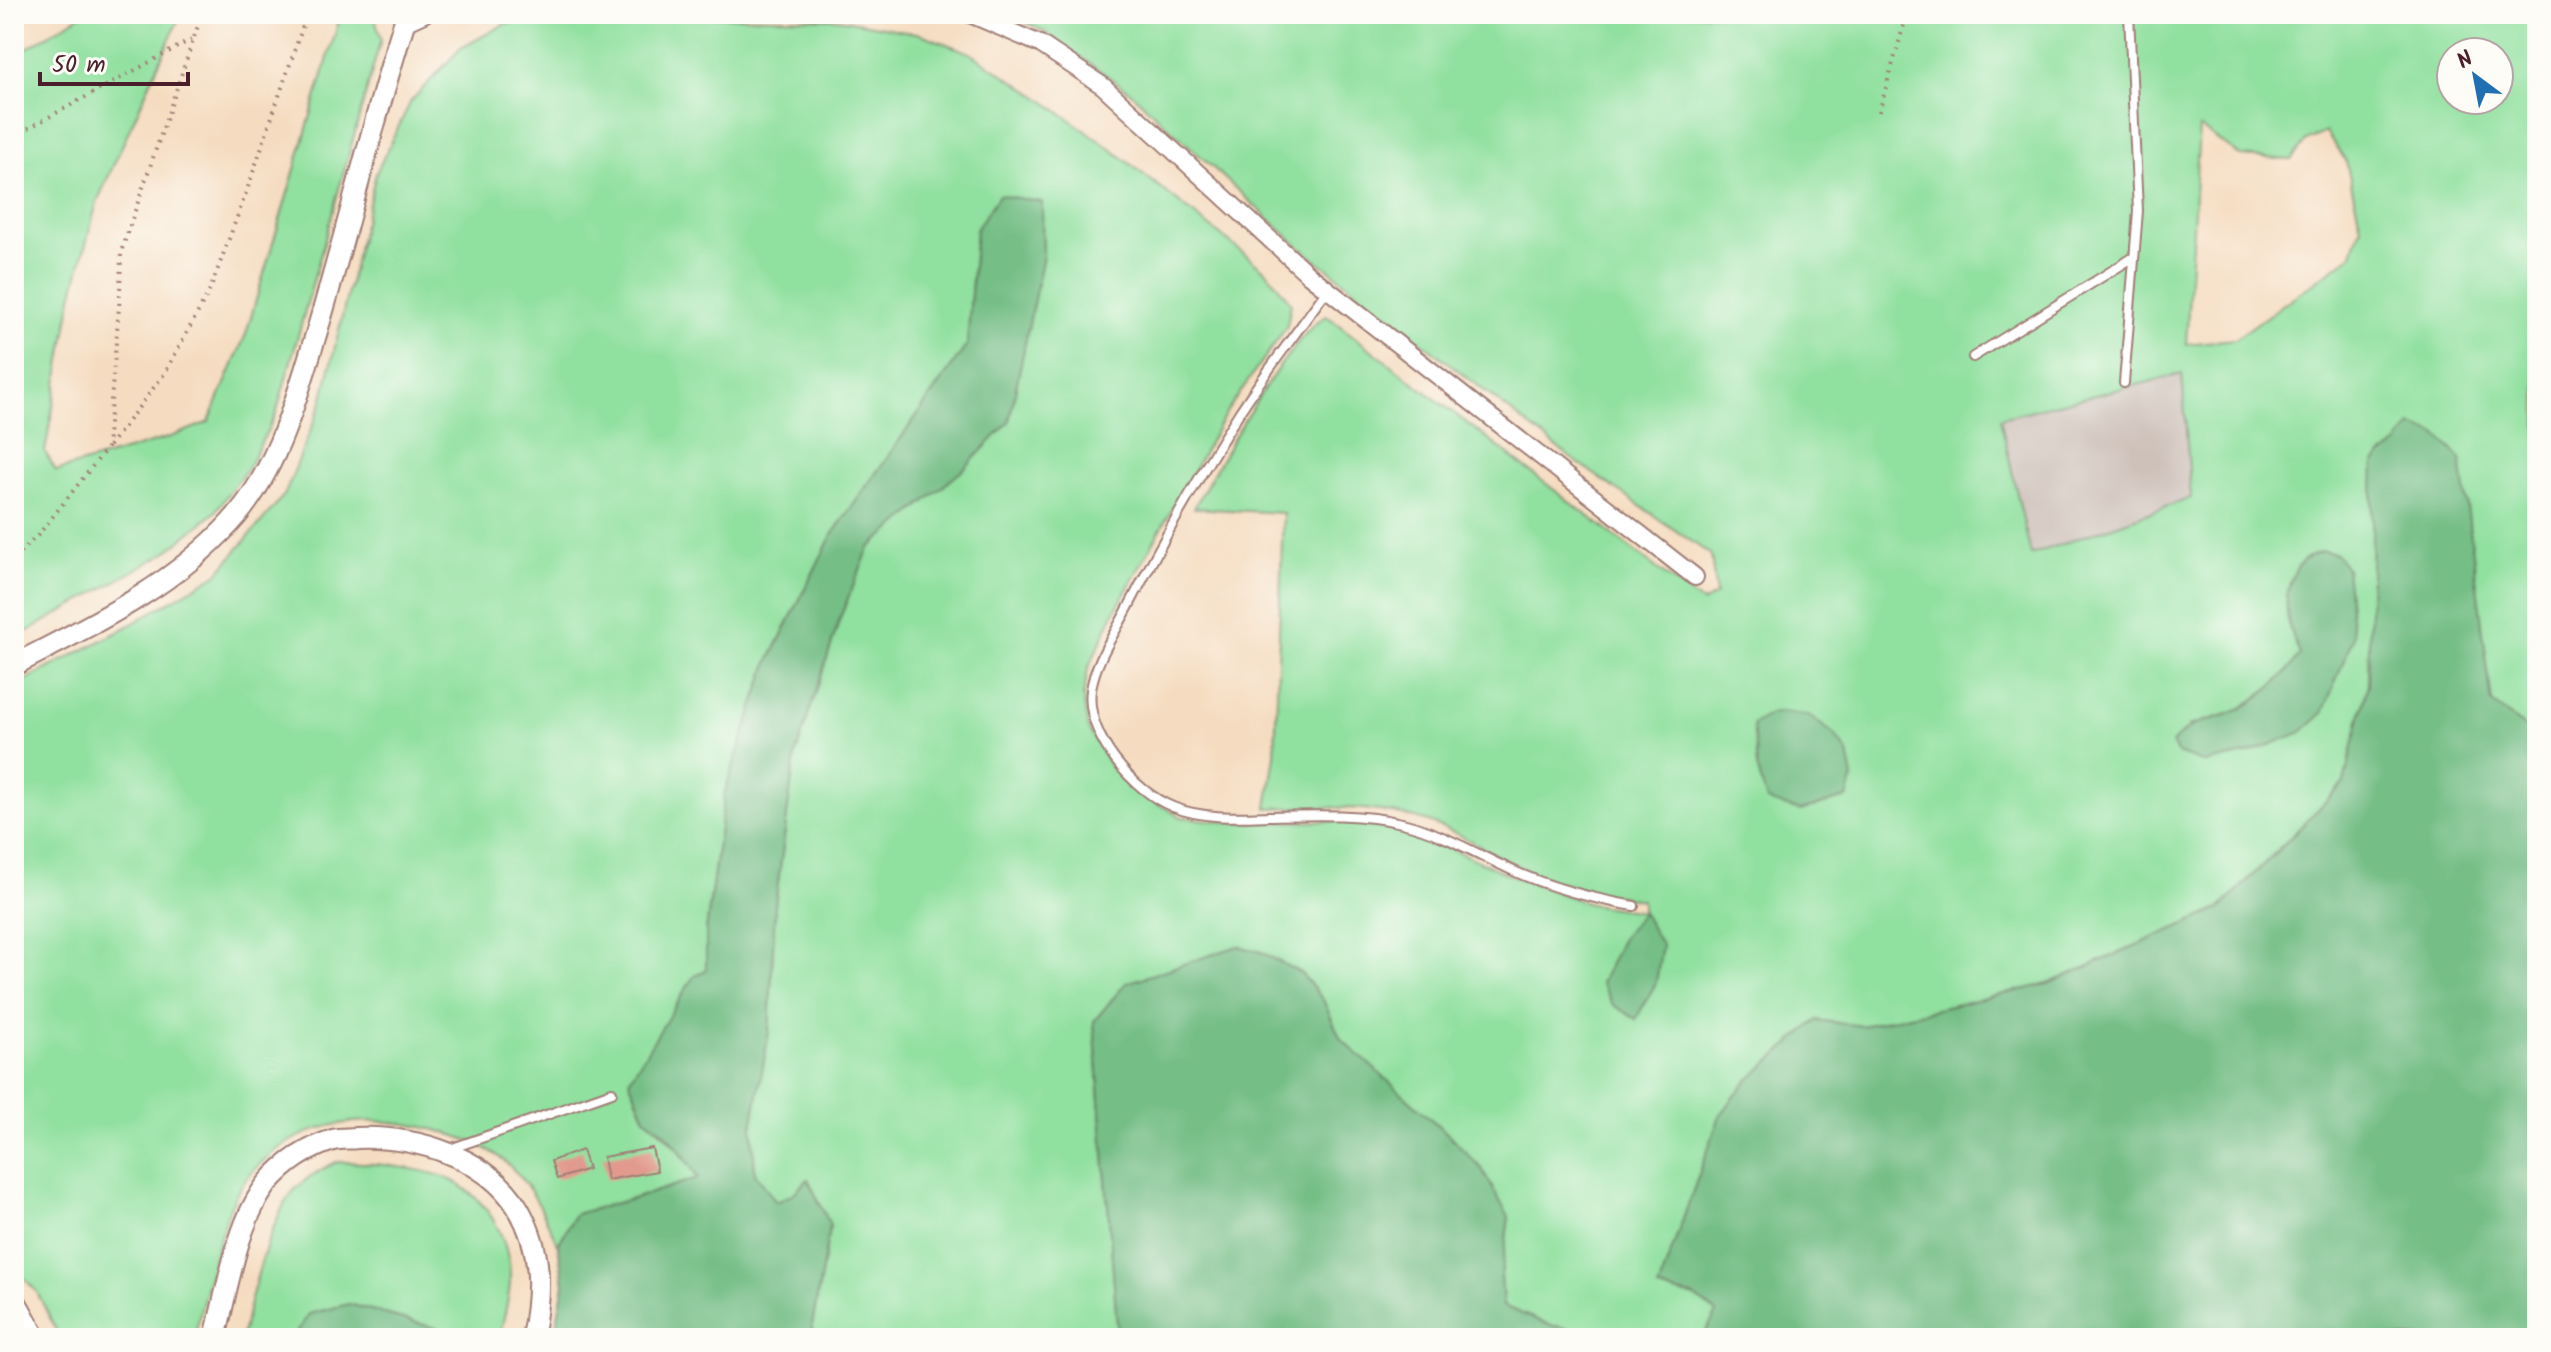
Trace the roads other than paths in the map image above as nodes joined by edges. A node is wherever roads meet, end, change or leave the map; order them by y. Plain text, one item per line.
1 (424, 14) edge
2 (970, 14) edge
3 (2129, 14) edge
4 (405, 17) edge
5 (2134, 257) junction
6 (1327, 289) junction
7 (1973, 357) dead end
8 (2124, 383) dead end
9 (1695, 577) dead end
10 (14, 665) edge
11 (1634, 906) dead end
12 (612, 1092) dead end
13 (441, 1152) junction
14 (14, 1299) edge
15 (36, 1338) edge
16 (215, 1338) edge
17 (532, 1338) edge

1 - 4 street
2 - 6 street
3 - 5 lane
4 - 10 street
5 - 7 lane
5 - 8 lane
6 - 9 street
6 - 11 lane
12 - 13 lane
13 - 16 street
13 - 17 street
14 - 15 street

